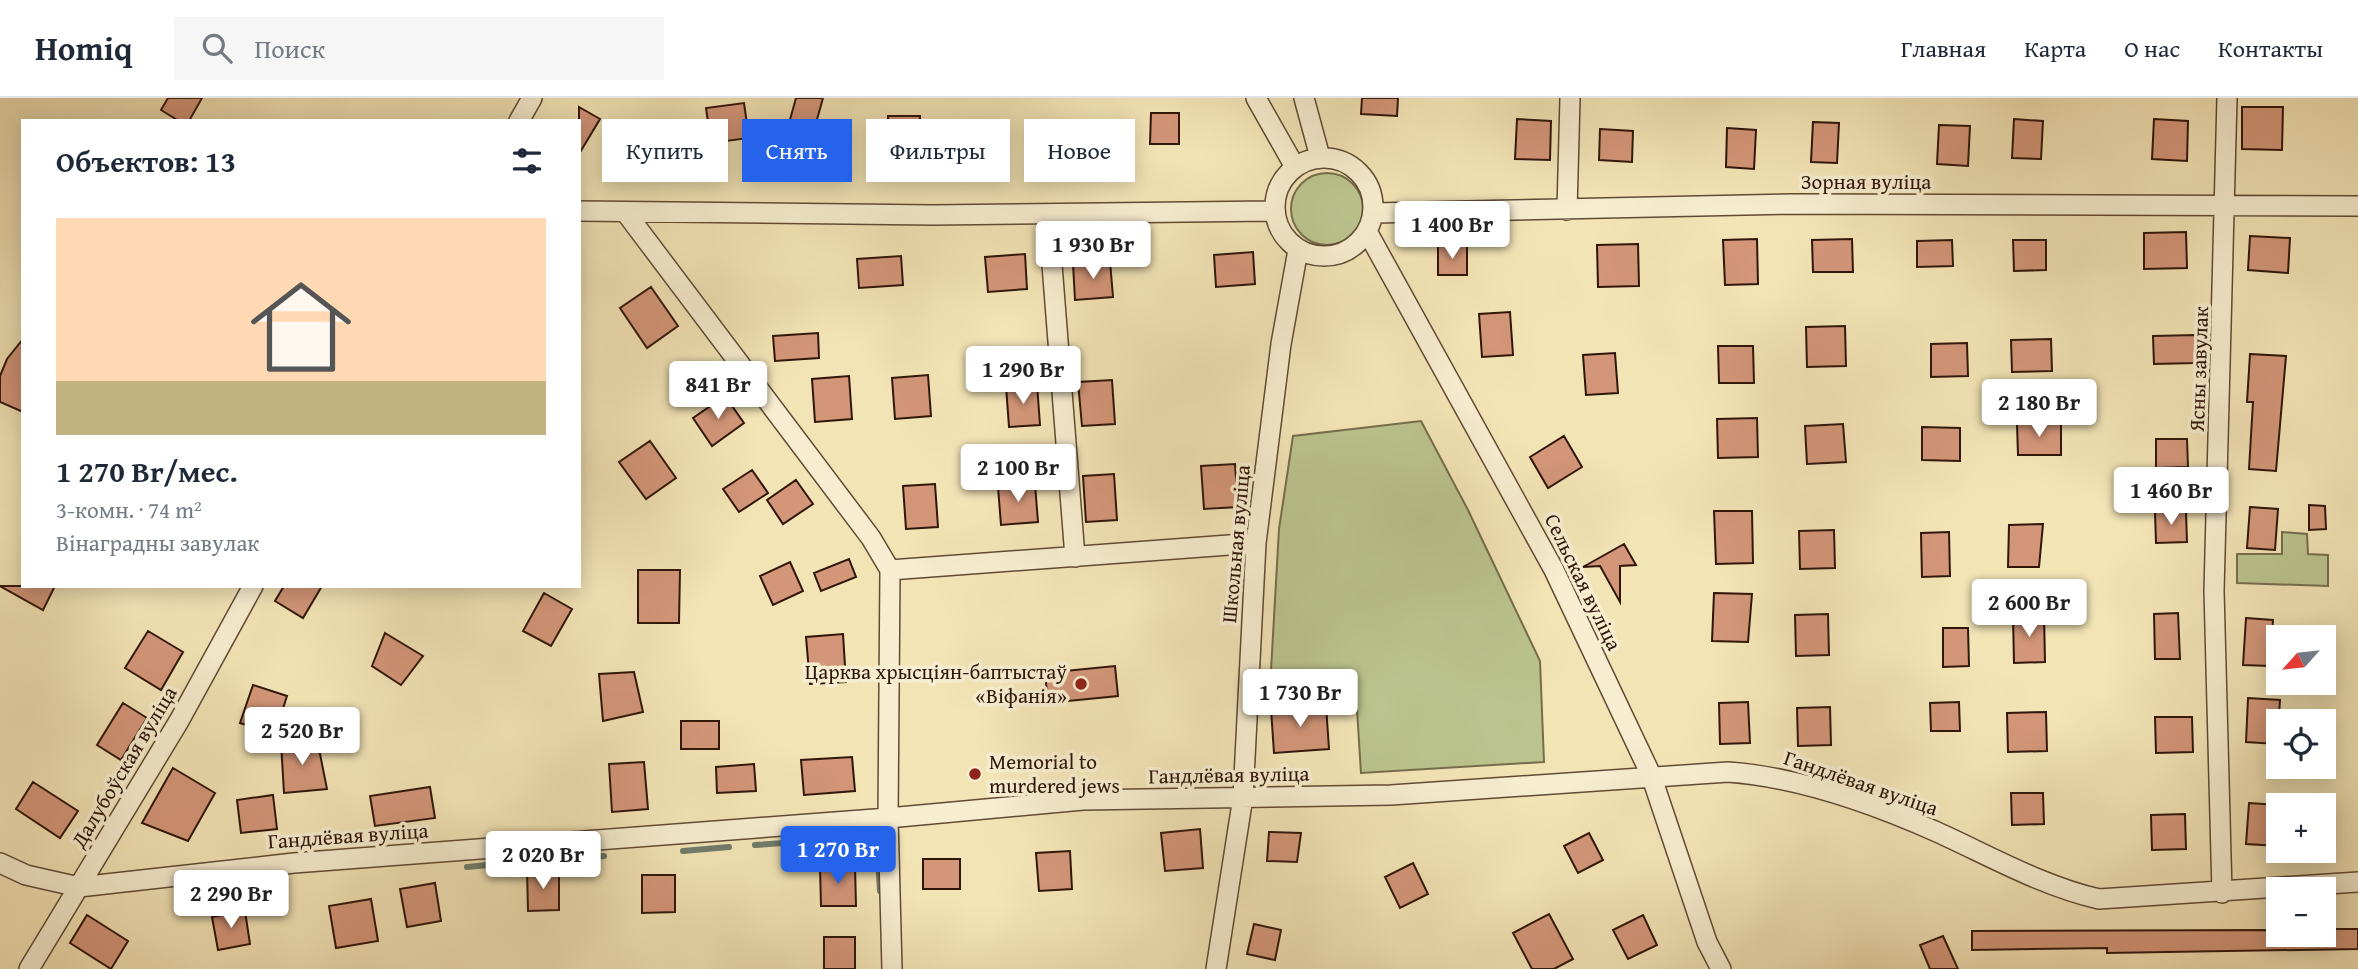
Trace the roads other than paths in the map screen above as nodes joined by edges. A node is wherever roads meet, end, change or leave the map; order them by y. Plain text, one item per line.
1 (532, 98) edge
2 (1256, 98) edge
3 (1570, 98) edge
4 (2227, 98) edge
5 (1307, 101) edge
6 (520, 119) edge
7 (1320, 157) junction
8 (1295, 167) junction
9 (2358, 206) edge
10 (2225, 207) junction
11 (1567, 210) junction
12 (581, 211) edge
13 (1275, 211) junction
14 (626, 213) junction
15 (1374, 213) junction
16 (1048, 214) junction
17 (1368, 233) junction
18 (1298, 250) junction
19 (1256, 543) junction
20 (1075, 558) junction
21 (890, 570) junction
22 (252, 588) edge
23 (1651, 775) junction
24 (1243, 797) junction
25 (888, 818) junction
26 (0, 863) edge
27 (2358, 882) edge
28 (79, 887) junction
29 (2222, 893) junction
30 (29, 969) edge
31 (892, 969) edge
32 (1216, 969) edge
33 (1721, 969) edge

1 - 6 street
2 - 8 street
3 - 11 street
4 - 10 street, Ясны завулак
5 - 7 street
7 - 8 street
7 - 15 street
8 - 13 street
9 - 10 street, Зорная вуліца
10 - 11 street, Зорная вуліца
10 - 29 street, Ясны завулак
11 - 15 street, Зорная вуліца
12 - 14 street
13 - 16 street
13 - 18 street
14 - 16 street
14 - 21 street
15 - 17 street
16 - 20 street
17 - 18 street
17 - 23 street, Сельская вуліца
18 - 19 street, Школьная вуліца
19 - 20 street
19 - 24 street, Школьная вуліца
20 - 21 street
21 - 25 street
22 - 28 street, Далубоўская вуліца
23 - 24 street, Гандлёвая вуліца
23 - 29 street, Гандлёвая вуліца
23 - 33 street, Сельская вуліца
24 - 25 street, Гандлёвая вуліца
24 - 32 street, Школьная вуліца
25 - 28 street, Гандлёвая вуліца
25 - 31 street
26 - 28 street, Гандлёвая вуліца
27 - 29 street, Гандлёвая вуліца
28 - 30 street, Далубоўская вуліца

